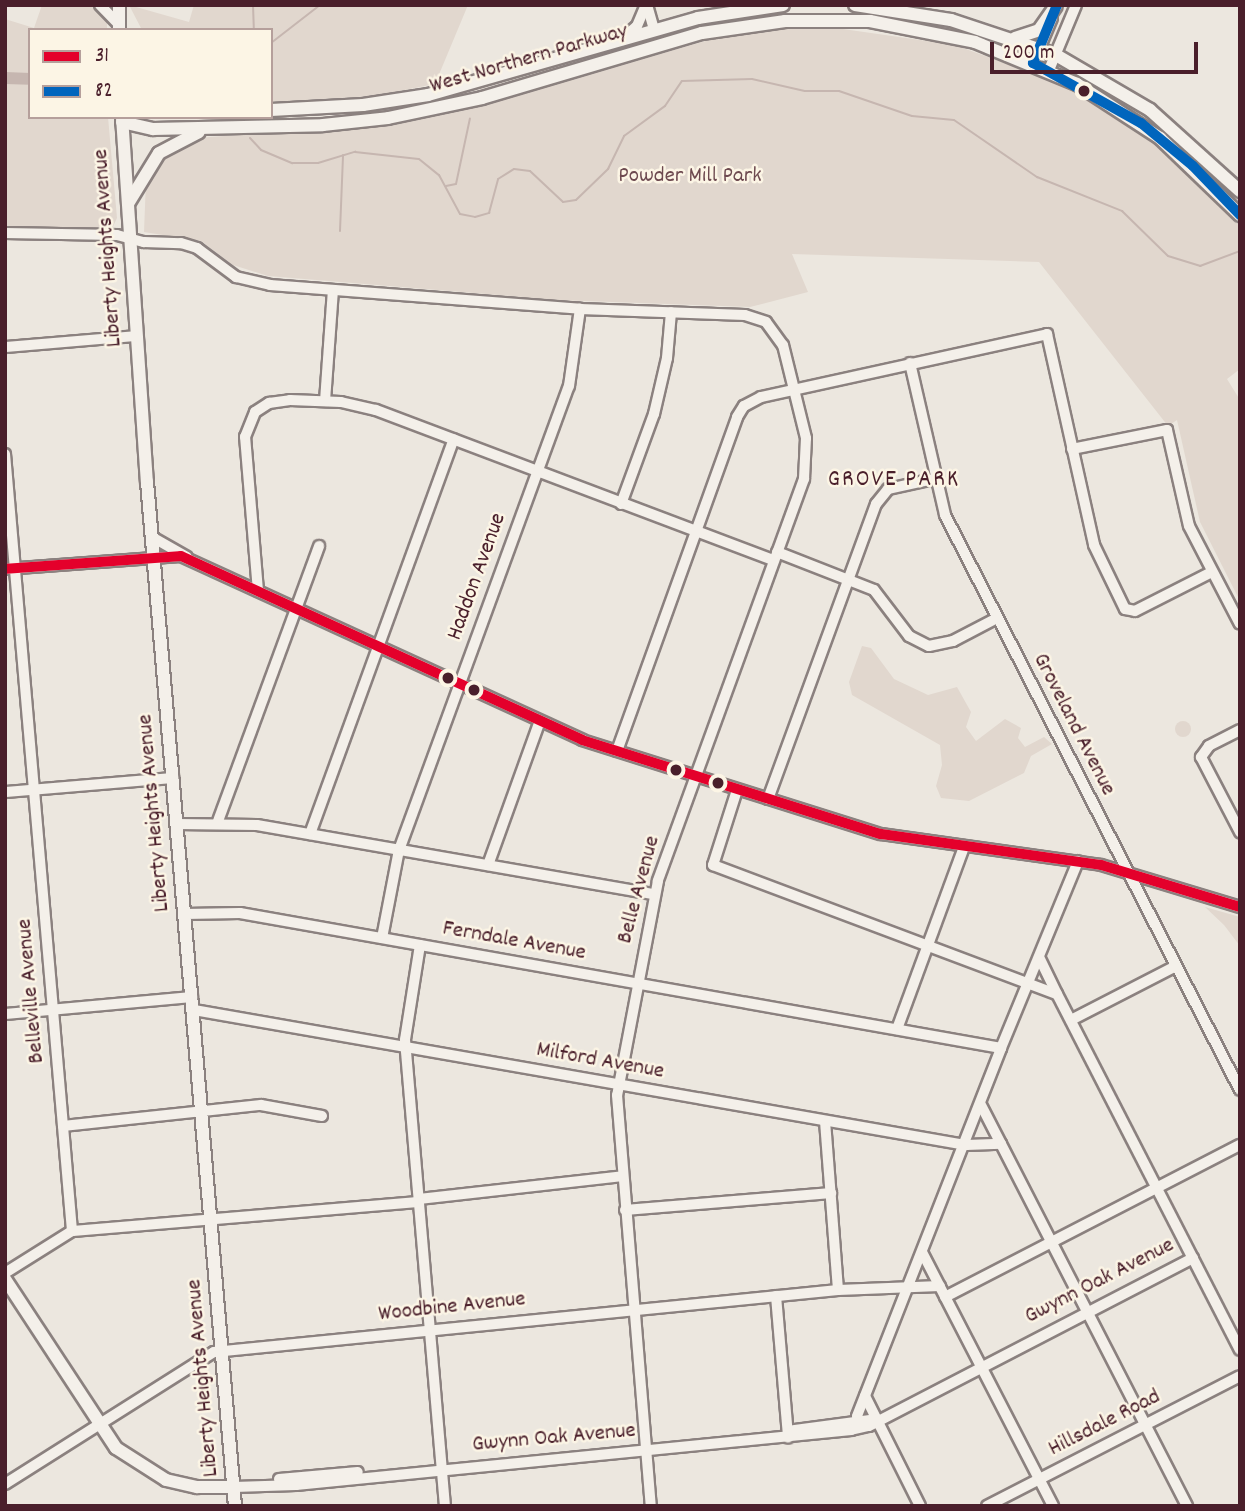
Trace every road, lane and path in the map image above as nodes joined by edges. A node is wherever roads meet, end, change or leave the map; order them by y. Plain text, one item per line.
1 (100, 5) edge
2 (119, 5) edge
3 (646, 5) edge
4 (783, 5) edge
5 (855, 5) edge
6 (1076, 5) edge
7 (1057, 6) edge
8 (119, 28) edge
9 (654, 29) junction
10 (622, 38) junction
11 (1011, 38) junction
12 (652, 46) junction
13 (1039, 48) junction
14 (1056, 55) junction
15 (1033, 63) junction
16 (1049, 70) junction
17 (273, 110) edge
18 (122, 119) edge
19 (211, 128) junction
20 (1240, 191) edge
21 (127, 206) junction
22 (1240, 215) edge
23 (5, 233) edge
24 (130, 238) junction
25 (333, 290) junction
26 (580, 309) junction
27 (671, 312) junction
28 (136, 336) junction
29 (5, 347) edge
30 (910, 363) junction
31 (796, 389) junction
32 (325, 401) junction
33 (454, 439) junction
34 (1072, 449) junction
35 (5, 454) edge
36 (537, 474) junction
37 (934, 479) junction
38 (621, 504) junction
39 (698, 531) junction
40 (152, 537) junction
41 (319, 546) dead end
42 (776, 556) junction
43 (154, 557) junction
44 (187, 558) junction
45 (10, 569) edge
46 (1212, 572) junction
47 (849, 578) junction
48 (258, 591) junction
49 (296, 608) junction
50 (997, 618) junction
51 (1240, 624) edge
52 (377, 647) junction
53 (459, 685) junction
54 (539, 723) junction
55 (1240, 730) edge
56 (617, 751) junction
57 (696, 776) junction
58 (173, 778) junction
59 (34, 790) junction
60 (737, 790) junction
61 (5, 792) edge
62 (768, 799) junction
63 (218, 821) junction
64 (177, 824) junction
65 (1240, 832) edge
66 (310, 834) junction
67 (964, 847) junction
68 (399, 850) junction
69 (1078, 861) junction
70 (488, 865) junction
71 (1128, 872) junction
72 (654, 894) junction
73 (1240, 908) edge
74 (185, 914) junction
75 (382, 938) junction
76 (420, 945) junction
77 (928, 945) junction
78 (1039, 957) junction
79 (1176, 965) junction
80 (1028, 983) junction
81 (638, 984) junction
82 (1058, 994) junction
83 (193, 1003) junction
84 (53, 1009) junction
85 (5, 1014) edge
86 (1071, 1020) junction
87 (897, 1029) junction
88 (1001, 1048) junction
89 (406, 1049) junction
90 (619, 1085) junction
91 (1240, 1090) edge
92 (981, 1105) junction
93 (202, 1111) junction
94 (322, 1116) dead end
95 (825, 1121) junction
96 (63, 1126) junction
97 (1001, 1144) junction
98 (966, 1145) junction
99 (1240, 1145) edge
100 (623, 1176) junction
101 (1156, 1188) junction
102 (831, 1193) junction
103 (419, 1201) junction
104 (625, 1210) junction
105 (212, 1217) junction
106 (72, 1231) junction
107 (1051, 1241) junction
108 (922, 1252) junction
109 (1193, 1258) junction
110 (5, 1273) edge
111 (5, 1279) edge
112 (910, 1284) junction
113 (940, 1286) junction
114 (838, 1290) junction
115 (776, 1296) junction
116 (945, 1297) junction
117 (634, 1310) junction
118 (1088, 1312) junction
119 (430, 1330) junction
120 (1240, 1350) edge
121 (223, 1351) junction
122 (982, 1366) junction
123 (1240, 1376) edge
124 (865, 1396) junction
125 (876, 1419) junction
126 (859, 1421) junction
127 (1145, 1424) junction
128 (97, 1425) junction
129 (788, 1434) junction
130 (646, 1448) junction
131 (442, 1467) junction
132 (1039, 1479) junction
133 (5, 1484) edge
134 (234, 1486) junction
135 (235, 1506) edge
136 (445, 1506) edge
137 (652, 1506) edge
138 (920, 1506) edge
139 (987, 1506) edge
140 (1053, 1506) edge
141 (1187, 1506) edge

1 - 8 street
2 - 8 main road
3 - 9 street
3 - 10 street
4 - 9 main road, West Northern Parkway
5 - 11 main road
6 - 14 street
7 - 11 main road
7 - 13 street
9 - 10 main road, West Northern Parkway
9 - 12 main road
10 - 17 main road, West Northern Parkway
11 - 13 main road
12 - 15 main road, West Northern Parkway
12 - 19 main road, West Northern Parkway
13 - 14 main road
13 - 15 street
14 - 16 street
14 - 20 main road
15 - 16 main road, West Northern Parkway
16 - 22 main road, West Northern Parkway
18 - 19 main road, West Northern Parkway
18 - 21 main road, Liberty Heights Avenue
19 - 21 main road
21 - 24 main road, Liberty Heights Avenue
23 - 24 street
24 - 25 street
24 - 28 main road, Liberty Heights Avenue
25 - 26 street
25 - 32 street
26 - 27 street
26 - 36 street, Haddon Avenue
27 - 31 street, Belle Avenue
27 - 38 street
28 - 29 street
28 - 40 main road, Liberty Heights Avenue
30 - 31 street
30 - 34 street
30 - 37 street, Groveland Avenue
31 - 39 street
31 - 42 street, Belle Avenue
32 - 33 street
32 - 48 street
33 - 36 street
33 - 52 street
34 - 46 street
34 - 46 street
35 - 45 street, Belleville Avenue
36 - 38 street
36 - 53 street, Haddon Avenue
37 - 47 street
37 - 50 street, Groveland Avenue
38 - 39 street
39 - 42 street
39 - 56 street
40 - 43 main road, Liberty Heights Avenue
40 - 44 street
41 - 49 street
42 - 47 street
42 - 57 street, Belle Avenue
43 - 44 street
43 - 45 street
43 - 58 main road, Liberty Heights Avenue
44 - 48 street
45 - 59 street, Belleville Avenue
46 - 51 street
47 - 50 street
47 - 62 street
48 - 49 street
49 - 52 street
49 - 63 street
50 - 71 street, Groveland Avenue
52 - 53 street
52 - 66 street
53 - 54 street
53 - 68 street, Haddon Avenue
54 - 56 street
54 - 70 street
55 - 65 street
56 - 57 street
57 - 60 street
57 - 72 street, Belle Avenue
58 - 59 street
58 - 64 main road, Liberty Heights Avenue
59 - 61 street
59 - 84 street, Belleville Avenue
60 - 62 street
60 - 77 street
62 - 67 street
63 - 64 street
63 - 66 street
64 - 74 main road, Liberty Heights Avenue
66 - 68 street
67 - 69 street
67 - 77 street
68 - 70 street
68 - 75 street, Haddon Avenue
69 - 71 street
69 - 78 street
70 - 72 street
71 - 73 street
71 - 79 street, Groveland Avenue
72 - 81 street, Belle Avenue
74 - 75 street, Ferndale Avenue
74 - 83 main road, Liberty Heights Avenue
75 - 76 street, Ferndale Avenue
76 - 81 street, Ferndale Avenue
76 - 89 street
77 - 80 street
77 - 87 street
78 - 80 street
78 - 82 street
79 - 86 street
79 - 91 street, Groveland Avenue
80 - 82 street
80 - 88 street
81 - 87 street, Ferndale Avenue
81 - 90 street, Belle Avenue
82 - 86 street
83 - 84 street, Milford Avenue
83 - 89 street, Milford Avenue
83 - 93 main road, Liberty Heights Avenue
84 - 85 street, Milford Avenue
84 - 96 street, Belleville Avenue
86 - 101 street
87 - 88 street, Ferndale Avenue
88 - 92 street
89 - 90 street, Milford Avenue
89 - 103 street
90 - 95 street, Milford Avenue
90 - 100 street, Belle Avenue
92 - 97 street
92 - 98 street
93 - 94 street
93 - 96 street
93 - 105 main road, Liberty Heights Avenue
95 - 98 street, Milford Avenue
95 - 102 street
96 - 106 street, Belleville Avenue
97 - 98 street, Milford Avenue
97 - 107 street
98 - 108 street
99 - 101 street
100 - 103 street
100 - 104 street, Belle Avenue
101 - 107 street
101 - 109 street
102 - 104 street
102 - 114 street
103 - 105 street
103 - 119 street
104 - 117 street, Belle Avenue
105 - 106 street
105 - 121 main road, Liberty Heights Avenue
106 - 110 street
107 - 116 street
107 - 118 street
108 - 112 street
108 - 113 street
109 - 118 street, Gwynn Oak Avenue
109 - 120 street
111 - 128 main road, Gwynn Oak Avenue
112 - 113 street, Woodbine Avenue
112 - 114 street, Woodbine Avenue
112 - 124 street
113 - 116 street
114 - 115 street, Woodbine Avenue
115 - 117 street, Woodbine Avenue
115 - 129 street
116 - 122 street
117 - 119 street, Woodbine Avenue
117 - 130 street, Belle Avenue
118 - 122 street, Gwynn Oak Avenue
118 - 127 street
119 - 121 street, Woodbine Avenue
119 - 131 street
121 - 128 street, Woodbine Avenue
121 - 134 main road, Liberty Heights Avenue
122 - 125 street, Gwynn Oak Avenue
122 - 132 street
123 - 127 street, Hillsdale Road
124 - 125 street
124 - 126 street
125 - 126 street, Gwynn Oak Avenue
125 - 129 street, Gwynn Oak Avenue
125 - 138 street
126 - 129 street, Gwynn Oak Avenue
127 - 132 street, Hillsdale Road
127 - 141 street
128 - 133 street, Woodbine Avenue
128 - 134 main road, Gwynn Oak Avenue
129 - 130 street, Gwynn Oak Avenue
130 - 131 street, Gwynn Oak Avenue
130 - 137 street, Belle Avenue
131 - 134 street, Gwynn Oak Avenue
131 - 136 street
132 - 139 street, Hillsdale Road
132 - 140 street
134 - 135 main road, Liberty Heights Avenue

